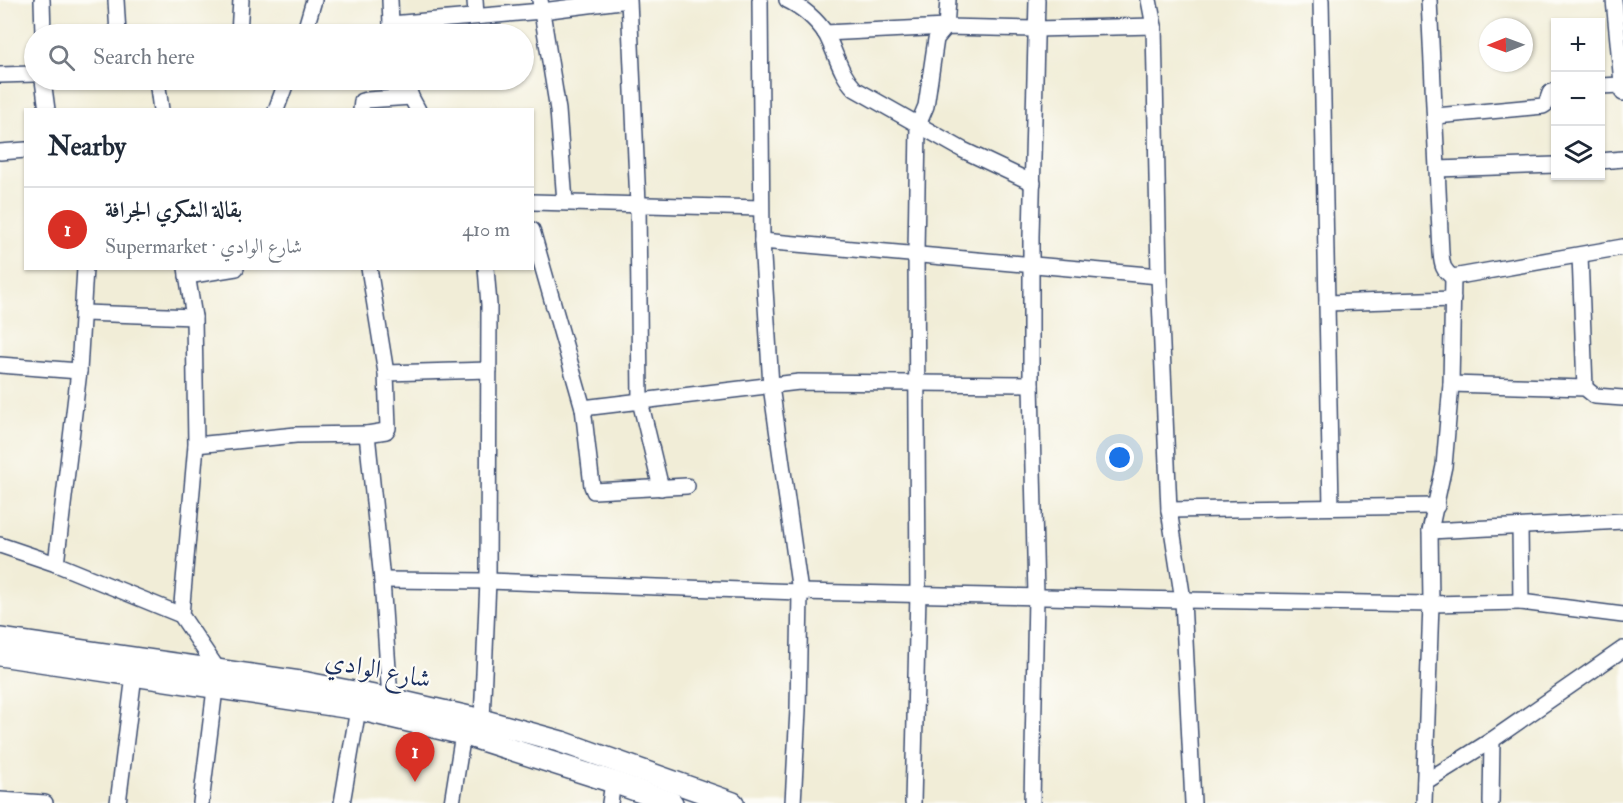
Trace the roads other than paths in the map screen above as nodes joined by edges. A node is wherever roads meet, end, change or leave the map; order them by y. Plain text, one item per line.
1 (42, 0) edge
2 (116, 0) edge
3 (241, 0) edge
4 (314, 0) edge
5 (390, 0) edge
6 (474, 0) edge
7 (629, 0) edge
8 (760, 0) edge
9 (787, 0) edge
10 (948, 0) edge
11 (1037, 0) edge
12 (1149, 0) edge
13 (1321, 0) edge
14 (1429, 0) edge
15 (1614, 0) edge
16 (802, 4) edge
17 (541, 5) edge
18 (476, 16) junction
19 (43, 24) edge
20 (117, 24) edge
21 (240, 24) edge
22 (307, 24) edge
23 (392, 24) edge
24 (424, 24) edge
25 (1154, 26) junction
26 (946, 27) junction
27 (1036, 29) junction
28 (825, 33) junction
29 (24, 74) edge
30 (0, 75) edge
31 (1622, 85) edge
32 (1605, 86) edge
33 (44, 90) edge
34 (158, 90) edge
35 (283, 90) edge
36 (1551, 92) edge
37 (1623, 93) edge
38 (415, 103) edge
39 (46, 108) edge
40 (161, 108) edge
41 (277, 108) edge
42 (361, 108) edge
43 (1436, 116) junction
44 (918, 125) junction
45 (24, 150) edge
46 (0, 152) edge
47 (1623, 159) edge
48 (1605, 161) edge
49 (1551, 165) edge
50 (1437, 169) junction
51 (1033, 183) junction
52 (534, 202) edge
53 (565, 202) junction
54 (638, 204) junction
55 (761, 208) junction
56 (534, 237) edge
57 (762, 241) junction
58 (1623, 247) edge
59 (916, 253) junction
60 (1580, 255) junction
61 (1031, 263) junction
62 (86, 270) edge
63 (212, 270) edge
64 (369, 270) edge
65 (486, 270) edge
66 (187, 272) edge
67 (1159, 276) junction
68 (1453, 277) junction
69 (1453, 299) junction
70 (1327, 303) junction
71 (84, 313) junction
72 (194, 317) junction
73 (0, 365) edge
74 (489, 370) junction
75 (79, 371) junction
76 (386, 373) junction
77 (917, 382) junction
78 (1031, 384) junction
79 (1451, 384) junction
80 (771, 386) junction
81 (1585, 388) junction
82 (1623, 398) edge
83 (640, 401) junction
84 (583, 408) junction
85 (367, 434) junction
86 (196, 445) junction
87 (687, 486) dead end
88 (661, 488) junction
89 (1437, 506) junction
90 (1331, 507) junction
91 (1169, 510) junction
92 (1623, 521) edge
93 (1520, 527) junction
94 (1430, 531) junction
95 (0, 545) edge
96 (56, 564) junction
97 (382, 580) junction
98 (488, 581) junction
99 (800, 592) junction
100 (918, 593) junction
101 (1036, 596) junction
102 (1183, 600) junction
103 (1521, 603) junction
104 (1431, 604) junction
105 (181, 615) junction
106 (1623, 615) edge
107 (0, 639) edge
108 (1623, 649) edge
109 (0, 655) edge
110 (134, 675) junction
111 (217, 680) junction
112 (390, 699) junction
113 (358, 709) junction
114 (482, 720) junction
115 (463, 734) junction
116 (1492, 740) junction
117 (613, 782) junction
118 (1425, 782) junction
119 (0, 800) edge
120 (45, 803) edge
121 (118, 803) edge
122 (201, 803) edge
123 (342, 803) edge
124 (452, 803) edge
125 (610, 803) edge
126 (672, 803) edge
127 (733, 803) edge
128 (793, 803) edge
129 (913, 803) edge
130 (1032, 803) edge
131 (1193, 803) edge
132 (1424, 803) edge
133 (1491, 803) edge

1 - 19 street
2 - 20 street
3 - 21 street
4 - 22 street
5 - 23 street
6 - 18 street
7 - 17 street
7 - 54 street
8 - 55 street
9 - 16 street
10 - 26 street
11 - 27 street
12 - 25 street
13 - 70 street
14 - 43 street
15 - 31 street
16 - 28 street
17 - 18 street
17 - 53 street
18 - 24 street
25 - 27 street
25 - 67 street
26 - 27 street
26 - 28 street
26 - 44 street
27 - 51 street
28 - 44 street
29 - 30 street
31 - 32 street
31 - 37 street
33 - 39 street
34 - 40 street
35 - 41 street
36 - 43 street
38 - 42 street
43 - 50 street
44 - 51 street
44 - 59 street
45 - 46 street
47 - 48 street
49 - 50 street
50 - 68 street
51 - 61 street
52 - 53 street
53 - 54 street
54 - 55 street
54 - 83 street
55 - 57 street
56 - 84 street
57 - 59 street
57 - 80 street
58 - 60 street
59 - 61 street
59 - 77 street
60 - 68 street
60 - 81 street
61 - 67 street
61 - 78 street
62 - 71 street
63 - 66 street
64 - 76 street
65 - 74 street
66 - 72 street
67 - 91 street
68 - 69 street
69 - 70 street
69 - 79 street
70 - 90 street
71 - 72 street
71 - 75 street
72 - 86 street
73 - 75 street
74 - 76 street
74 - 98 street
75 - 96 street
76 - 85 street
77 - 78 street
77 - 80 street
77 - 100 street
78 - 101 street
79 - 81 street
79 - 89 street
80 - 83 street
80 - 99 street
81 - 82 street
83 - 84 street
83 - 88 street
84 - 88 street
85 - 86 street
85 - 97 street
86 - 105 street
87 - 88 street
89 - 90 street
89 - 94 street
90 - 91 street
91 - 102 street
92 - 93 street
93 - 94 street
93 - 103 street
94 - 104 street
95 - 96 street
96 - 105 street
97 - 98 street
97 - 112 street
98 - 99 street
98 - 114 street
99 - 100 street
99 - 128 street
100 - 101 street
100 - 129 street
101 - 102 street
101 - 130 street
102 - 104 street
102 - 131 street
103 - 104 street
103 - 106 street
104 - 118 street
105 - 111 street
107 - 111 main road, شارع الوادي
108 - 116 street
109 - 110 main road, شارع الوادي
110 - 111 main road, شارع الوادي
110 - 121 street
111 - 112 main road, شارع الوادي
111 - 113 main road, شارع الوادي
111 - 122 street
112 - 114 main road, شارع الوادي
113 - 115 main road, شارع الوادي
113 - 123 street
114 - 127 main road, شارع الوادي
115 - 117 main road, شارع الوادي
115 - 124 street
116 - 118 street
116 - 133 street
117 - 125 street
117 - 126 main road, شارع الوادي
118 - 132 street
119 - 120 street

